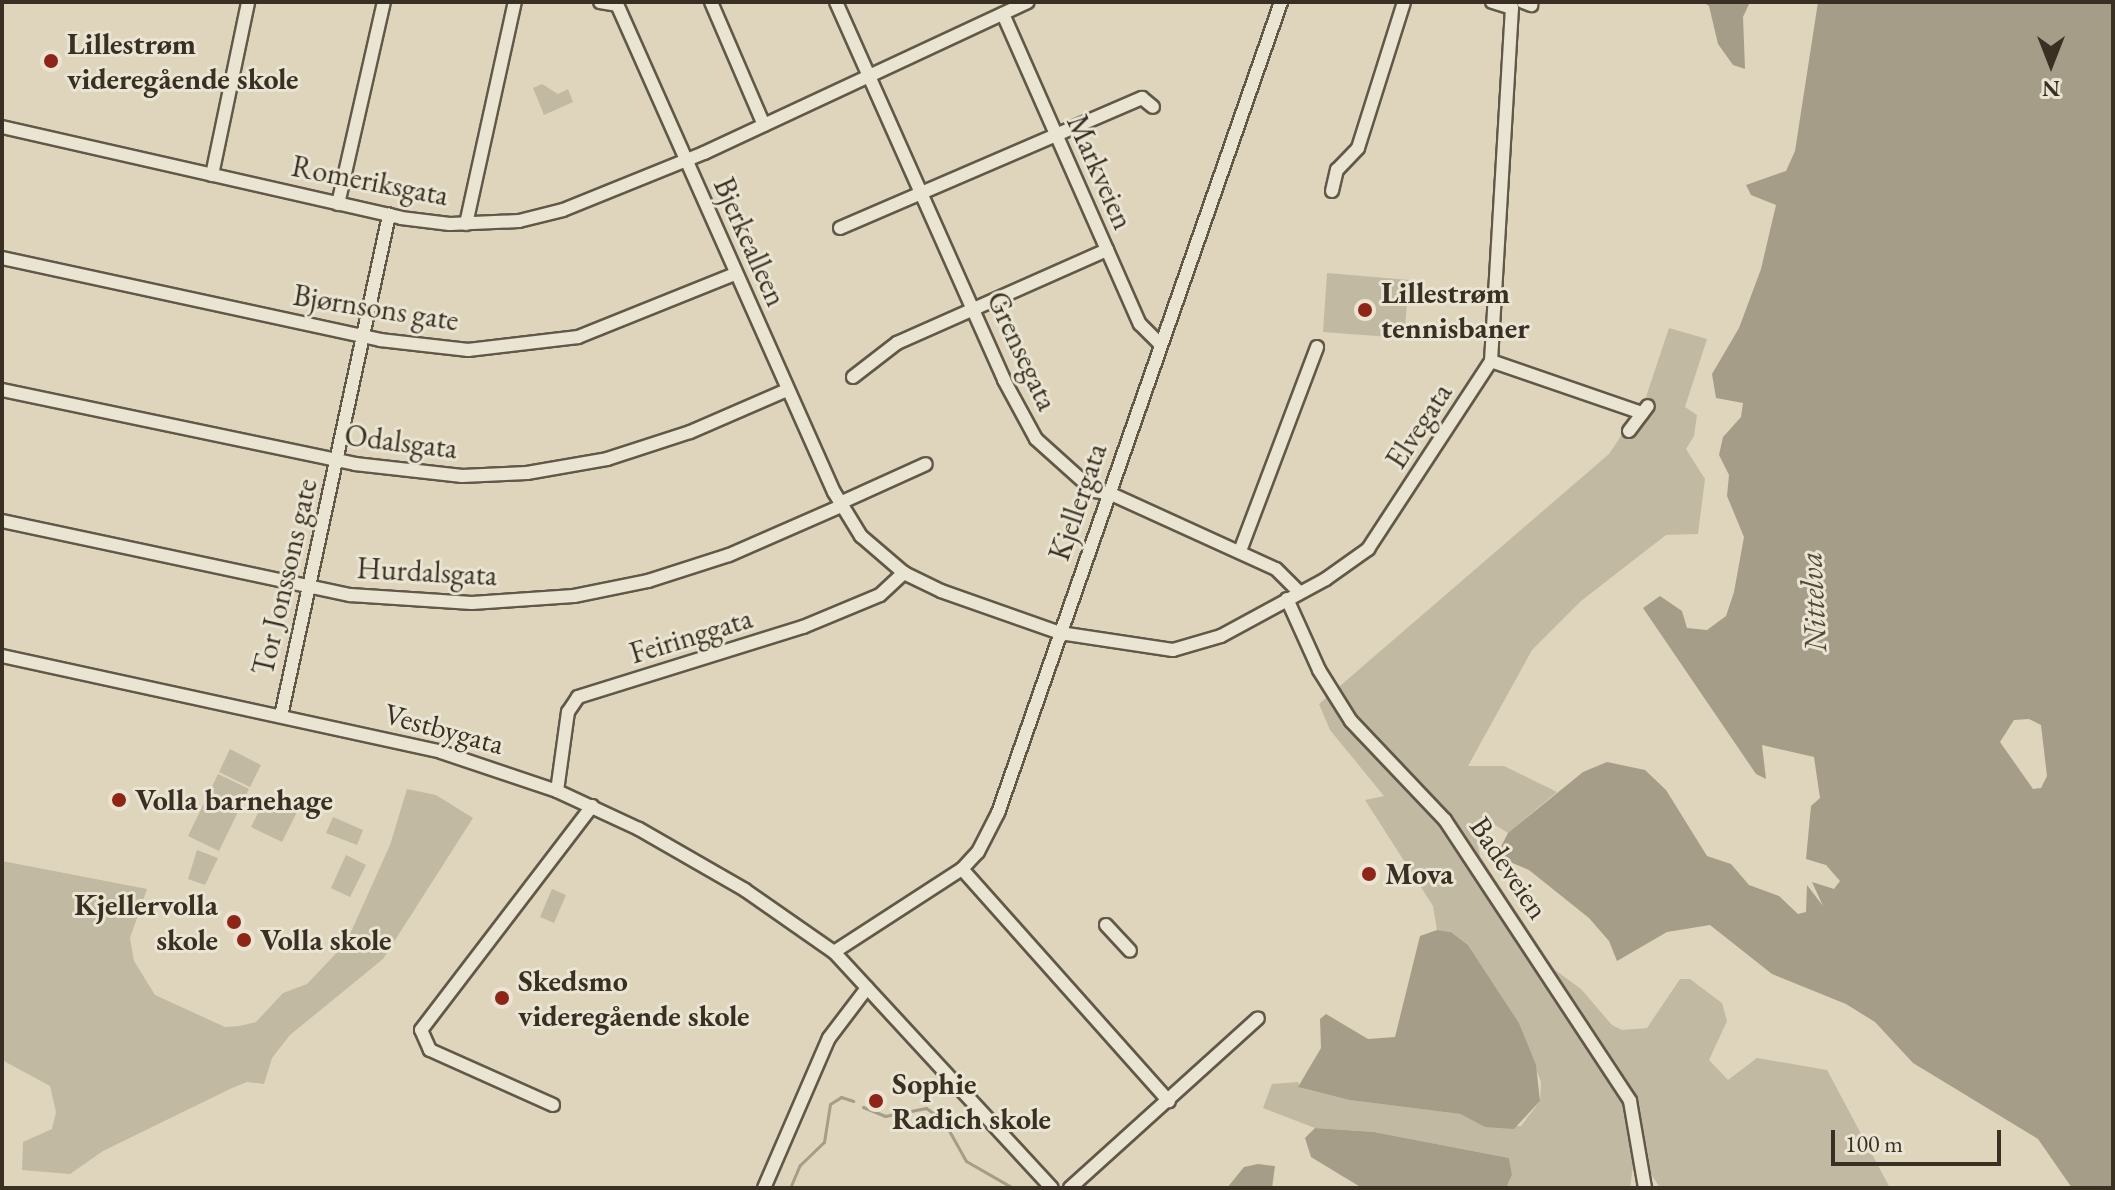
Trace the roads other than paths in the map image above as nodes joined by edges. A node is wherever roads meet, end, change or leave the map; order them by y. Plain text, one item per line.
1 (248, 2) edge
2 (384, 2) edge
3 (515, 2) edge
4 (600, 2) edge
5 (711, 2) edge
6 (836, 2) edge
7 (1281, 2) edge
8 (1404, 2) edge
9 (1492, 2) edge
10 (616, 4) edge
11 (1020, 4) edge
12 (1520, 4) edge
13 (1003, 14) junction
14 (868, 75) junction
15 (1153, 107) dead end
16 (764, 125) junction
17 (2, 127) edge
18 (1055, 134) junction
19 (686, 161) junction
20 (212, 175) junction
21 (920, 191) junction
22 (1332, 191) dead end
23 (338, 204) junction
24 (389, 215) junction
25 (466, 224) junction
26 (840, 228) dead end
27 (1107, 250) junction
28 (2, 258) edge
29 (735, 274) junction
30 (972, 308) junction
31 (365, 337) junction
32 (1160, 344) junction
33 (1317, 347) dead end
34 (1491, 361) junction
35 (853, 377) dead end
36 (2, 390) edge
37 (787, 390) junction
38 (1629, 431) dead end
39 (338, 461) junction
40 (926, 464) dead end
41 (1109, 493) junction
42 (840, 505) junction
43 (2, 521) edge
44 (1240, 551) junction
45 (904, 573) junction
46 (310, 587) junction
47 (1293, 596) junction
48 (1060, 633) junction
49 (2, 656) edge
50 (281, 716) junction
51 (557, 791) junction
52 (592, 806) junction
53 (962, 869) junction
54 (1106, 925) dead end
55 (1130, 951) dead end
56 (834, 952) junction
57 (867, 988) junction
58 (1258, 1018) dead end
59 (1169, 1101) junction
60 (553, 1105) dead end
61 (764, 1188) edge
62 (1052, 1188) edge
63 (1070, 1188) edge
64 (1645, 1188) edge

1 - 20 street
2 - 23 street
3 - 25 street
4 - 10 street
5 - 16 street
6 - 14 street, Grensegata
7 - 32 street, Kjellergata
8 - 22 street
9 - 12 street, Elvegata
10 - 19 street, Bjerkealleen
11 - 13 street, Romeriksgata
12 - 34 street, Elvegata
13 - 14 street, Romeriksgata
13 - 18 street, Markveien
14 - 16 street, Romeriksgata
14 - 21 street, Grensegata
15 - 18 street
16 - 19 street, Romeriksgata
17 - 20 street, Romeriksgata
18 - 21 street
18 - 27 street, Markveien
19 - 25 street, Romeriksgata
19 - 29 street, Bjerkealleen
20 - 23 street, Romeriksgata
21 - 26 street
21 - 30 street, Grensegata
23 - 24 street, Romeriksgata
24 - 25 street, Romeriksgata
24 - 31 street, Tor Jonssons gate
27 - 30 street
27 - 32 street, Markveien
28 - 31 street, Bjørnsons gate
29 - 31 street, Bjørnsons gate
29 - 37 street, Bjerkealleen
30 - 35 street
30 - 41 street, Grensegata
31 - 39 street, Tor Jonssons gate
32 - 41 street, Kjellergata
33 - 44 street
34 - 38 street
34 - 47 street, Elvegata
36 - 39 street, Odalsgata
37 - 39 street, Odalsgata
37 - 42 street, Bjerkealleen
39 - 46 street, Tor Jonssons gate
40 - 42 street
41 - 44 street, Grensegata
41 - 48 street, Kjellergata
42 - 45 street, Bjerkealleen
42 - 46 street, Hurdalsgata
43 - 46 street, Hurdalsgata
44 - 47 street, Grensegata
45 - 48 street, Bjerkealleen
45 - 51 street, Feiringgata
46 - 50 street, Tor Jonssons gate
47 - 48 street, Elvegata
47 - 64 street, Badeveien
48 - 53 street, Kjellergata
49 - 50 street, Vestbygata
50 - 51 street, Vestbygata
51 - 52 street, Vestbygata
52 - 56 street, Vestbygata
52 - 60 street
53 - 56 street, Kjellergata
53 - 59 street
54 - 55 street
56 - 57 street, Vestbygata
57 - 61 street
57 - 62 street, Vestbygata
58 - 59 street
59 - 63 street

